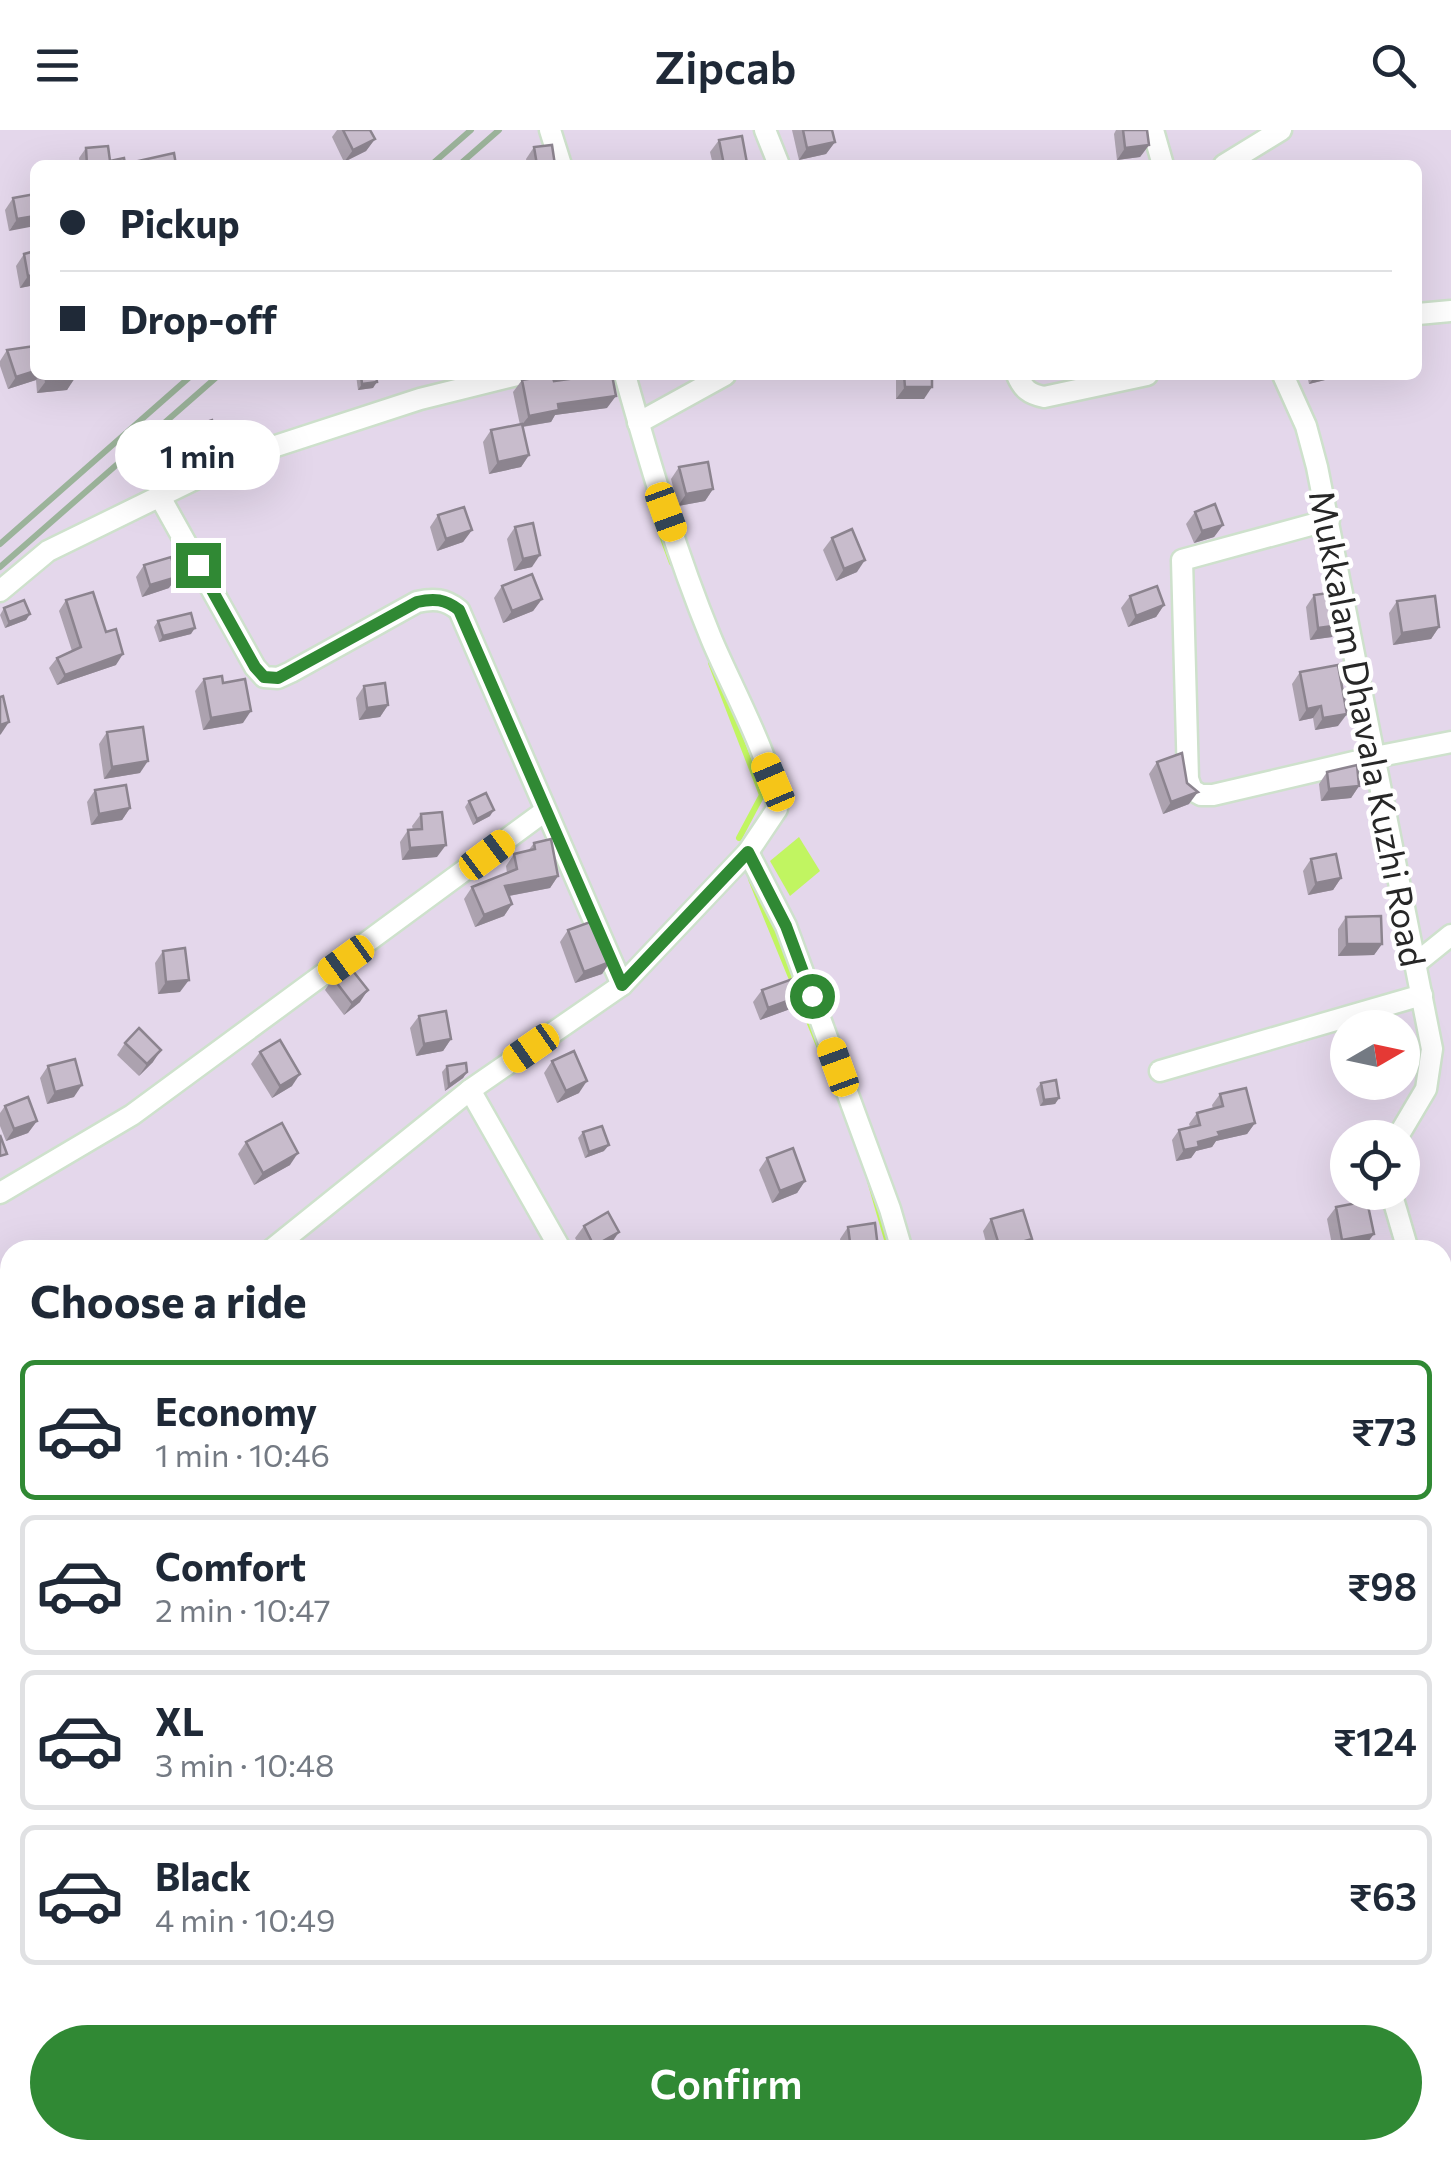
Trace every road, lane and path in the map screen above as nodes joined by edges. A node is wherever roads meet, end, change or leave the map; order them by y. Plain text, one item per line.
1 (550, 130) edge
2 (765, 130) edge
3 (1153, 130) edge
4 (1281, 130) edge
5 (560, 160) edge
6 (777, 160) edge
7 (1161, 160) edge
8 (1232, 160) edge
9 (1451, 312) edge
10 (1422, 314) edge
11 (496, 380) edge
12 (626, 380) edge
13 (716, 380) edge
14 (1019, 380) edge
15 (1124, 380) edge
16 (1285, 380) edge
17 (638, 423) junction
18 (160, 497) junction
19 (1329, 520) junction
20 (0, 591) edge
21 (1451, 742) edge
22 (1374, 757) junction
23 (544, 811) junction
24 (748, 852) junction
25 (1451, 935) edge
26 (1415, 964) junction
27 (622, 985) junction
28 (1422, 995) junction
29 (1160, 1071) dead end
30 (470, 1090) junction
31 (1408, 1120) edge
32 (0, 1193) edge
33 (1396, 1210) edge
34 (283, 1240) edge
35 (555, 1240) edge
36 (899, 1240) edge
37 (1405, 1240) edge

1 - 5 street
2 - 6 street
3 - 7 street
4 - 8 street
9 - 10 street
11 - 18 street
12 - 17 street
13 - 17 street
14 - 15 street
16 - 19 street, Mukkalam Dhavala Kuzhi Road
17 - 24 street
18 - 20 street
18 - 23 street
19 - 22 street, Mukkalam Dhavala Kuzhi Road
19 - 22 street
21 - 22 street
22 - 26 street, Mukkalam Dhavala Kuzhi Road
23 - 27 street
23 - 32 street
24 - 27 street
24 - 36 street
25 - 26 street
26 - 28 street, Mukkalam Dhavala Kuzhi Road
27 - 30 street
28 - 29 street
28 - 31 street, Mukkalam Dhavala Kuzhi Road
30 - 34 street
30 - 35 street
33 - 37 street

